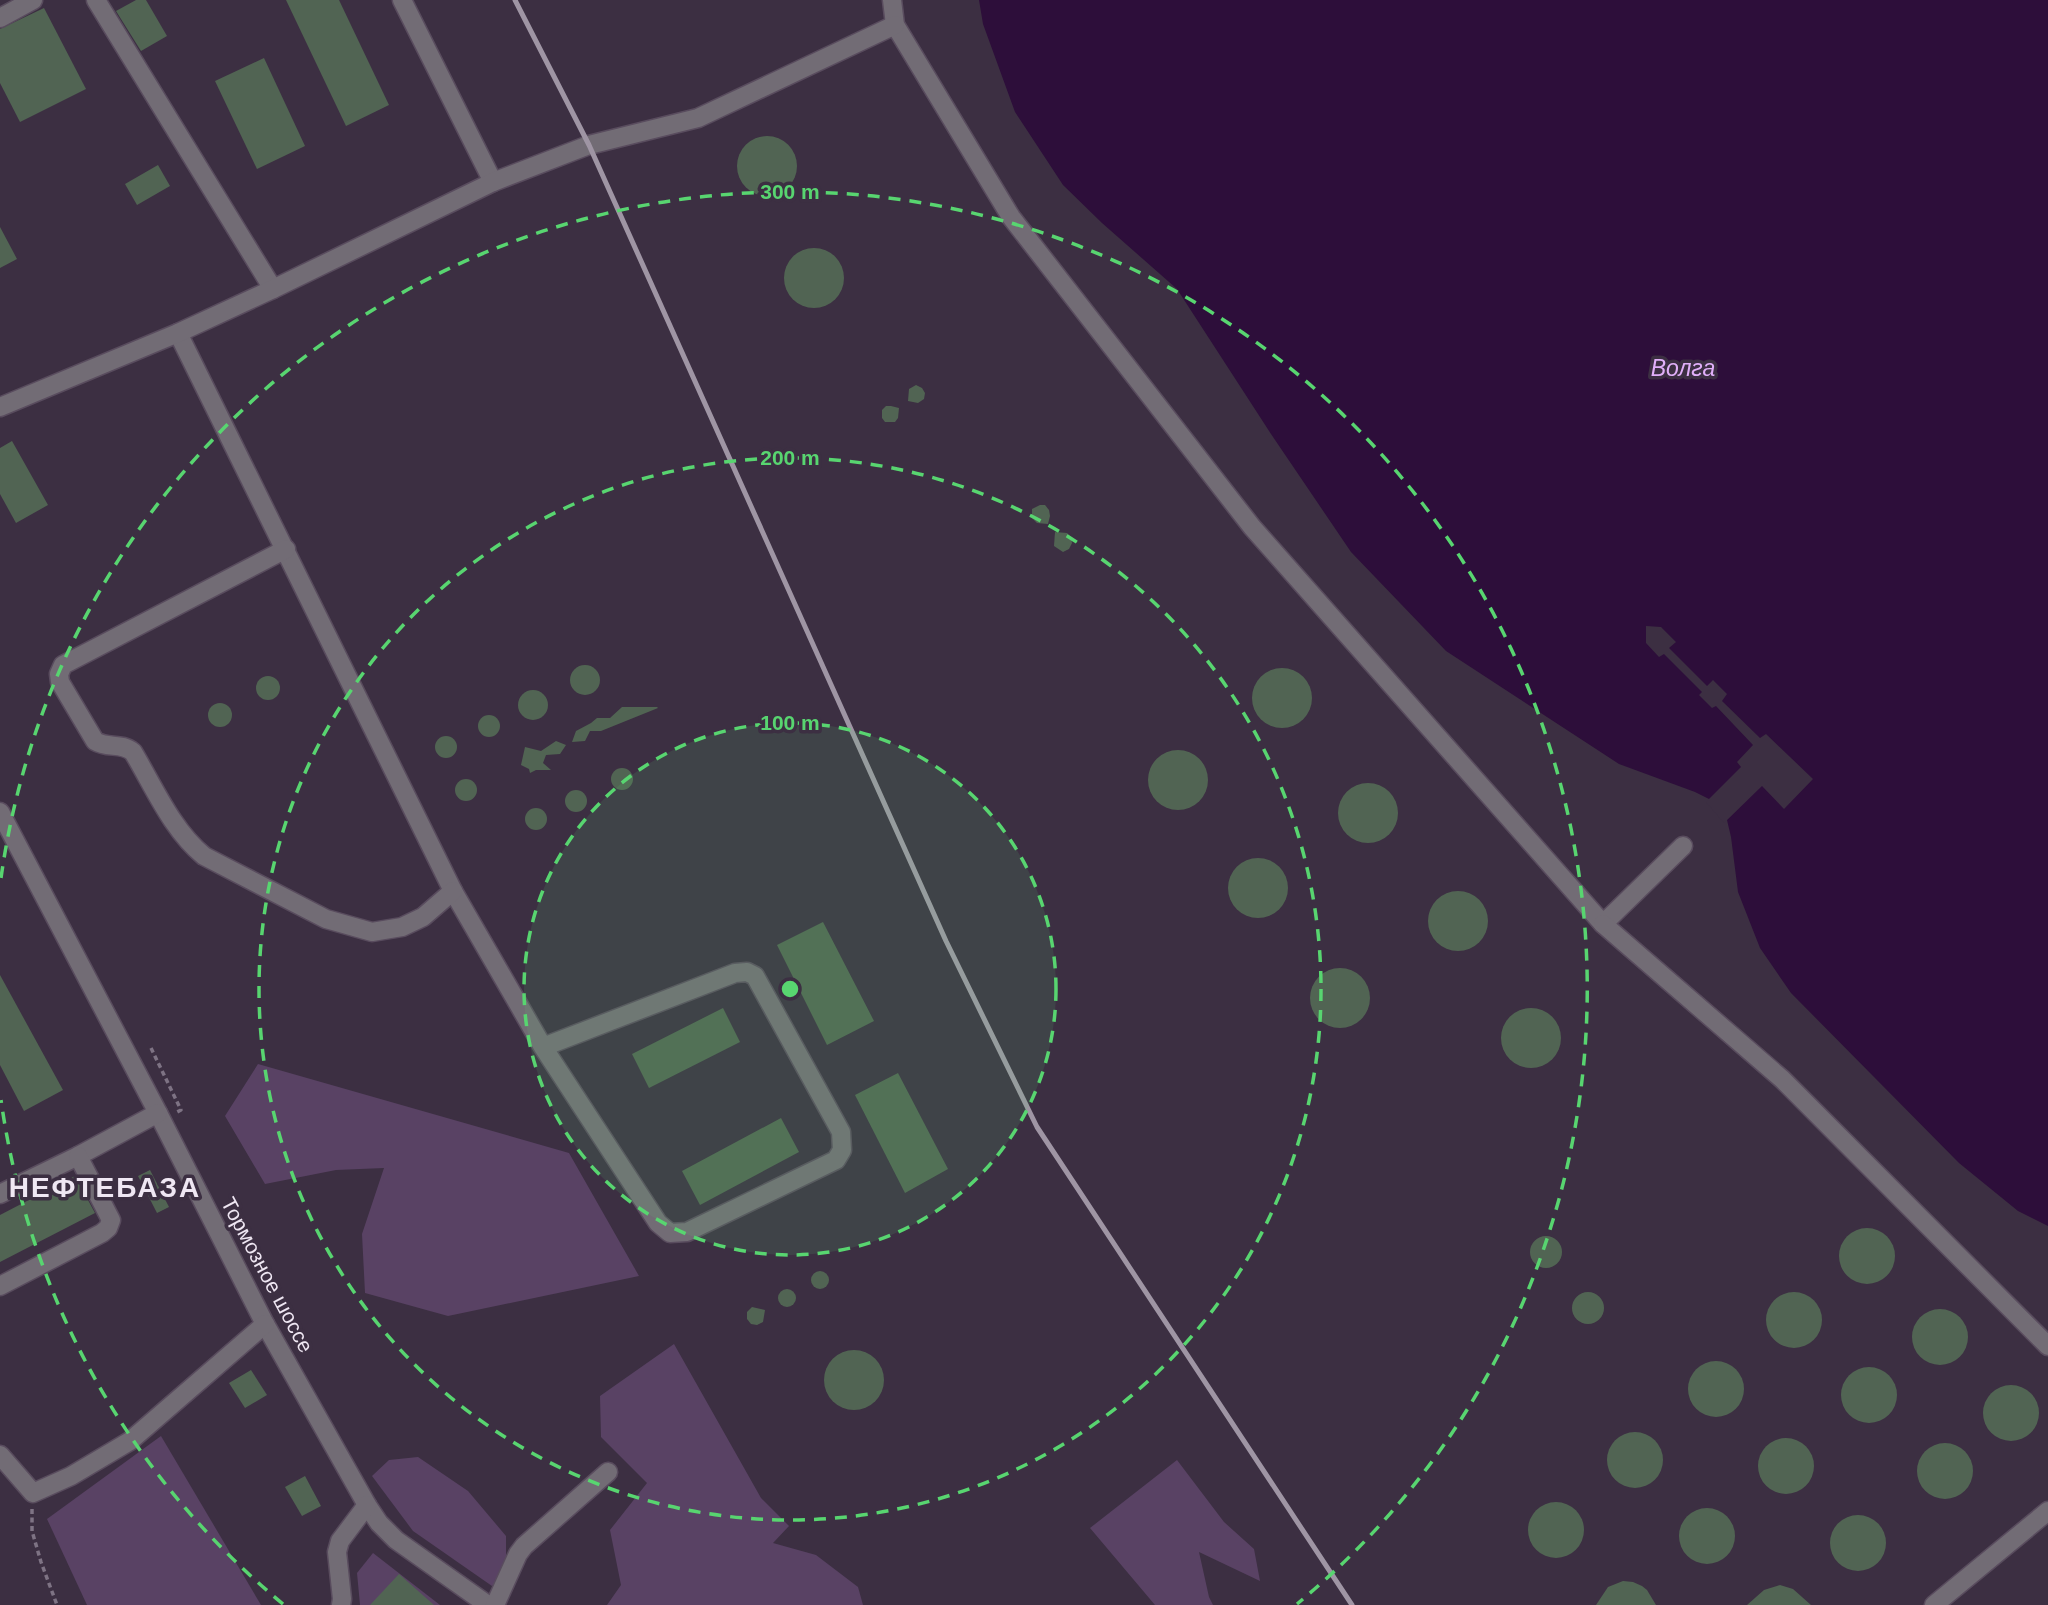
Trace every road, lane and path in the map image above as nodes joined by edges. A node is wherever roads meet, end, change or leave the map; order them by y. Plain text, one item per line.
1 (33, 0) edge
2 (96, 0) edge
3 (401, 0) edge
4 (892, 0) edge
5 (0, 18) edge
6 (895, 25) junction
7 (492, 182) junction
8 (273, 289) junction
9 (178, 333) junction
10 (0, 407) edge
11 (286, 549) junction
12 (2, 819) edge
13 (1683, 846) dead end
14 (453, 891) junction
15 (1603, 924) junction
16 (543, 1047) junction
17 (158, 1113) junction
18 (78, 1156) junction
19 (0, 1194) edge
20 (0, 1286) edge
21 (265, 1324) junction
22 (2048, 1346) edge
23 (0, 1455) edge
24 (608, 1472) dead end
25 (33, 1493) junction
26 (367, 1505) junction
27 (2048, 1511) edge
28 (57, 1605) edge
29 (341, 1605) edge
30 (488, 1605) edge
31 (495, 1605) edge
32 (1934, 1605) edge

1 - 5 street
2 - 8 street
3 - 7 street
4 - 6 street
6 - 7 street
6 - 15 street
7 - 8 street
8 - 9 street
9 - 10 street
9 - 11 street
11 - 14 street
11 - 14 street
12 - 17 street, Тормозное шоссе
13 - 15 street
14 - 16 street
15 - 22 street
16 - 16 street
17 - 18 street
17 - 21 street, Тормозное шоссе
18 - 19 street
18 - 20 street
21 - 25 street
21 - 26 street, Тормозное шоссе
23 - 25 street
24 - 31 street
25 - 28 path
26 - 29 street
26 - 30 street, Тормозное шоссе
27 - 32 street

